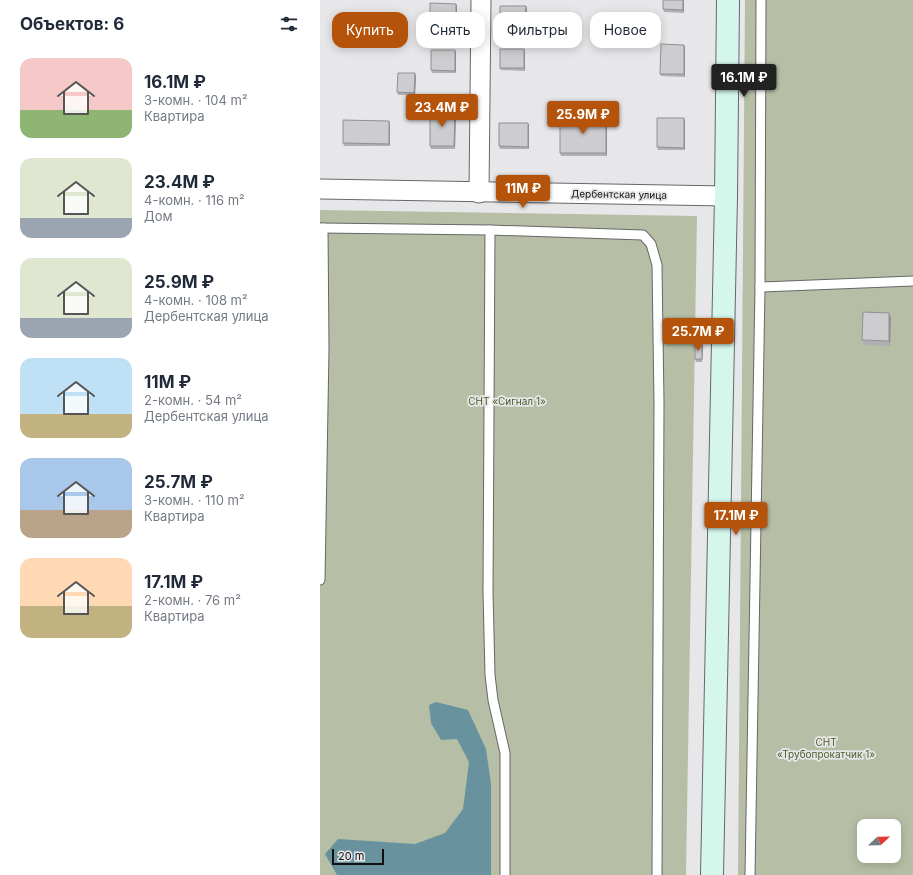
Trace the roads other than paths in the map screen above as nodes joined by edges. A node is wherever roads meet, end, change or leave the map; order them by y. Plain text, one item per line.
1 (481, 0) edge
2 (728, 0) edge
3 (761, 0) edge
4 (320, 189) edge
5 (479, 193) junction
6 (726, 196) junction
7 (321, 228) edge
8 (490, 230) junction
9 (913, 281) edge
10 (760, 287) junction
11 (320, 580) edge
12 (505, 875) edge
13 (658, 875) edge
14 (712, 875) edge
15 (750, 875) edge

1 - 5 street
2 - 6 street
3 - 10 lane
4 - 5 street, Дербентская улица
5 - 6 street, Дербентская улица
6 - 14 street
7 - 8 lane
7 - 11 lane
8 - 12 lane
8 - 13 lane
9 - 10 lane
10 - 15 lane

